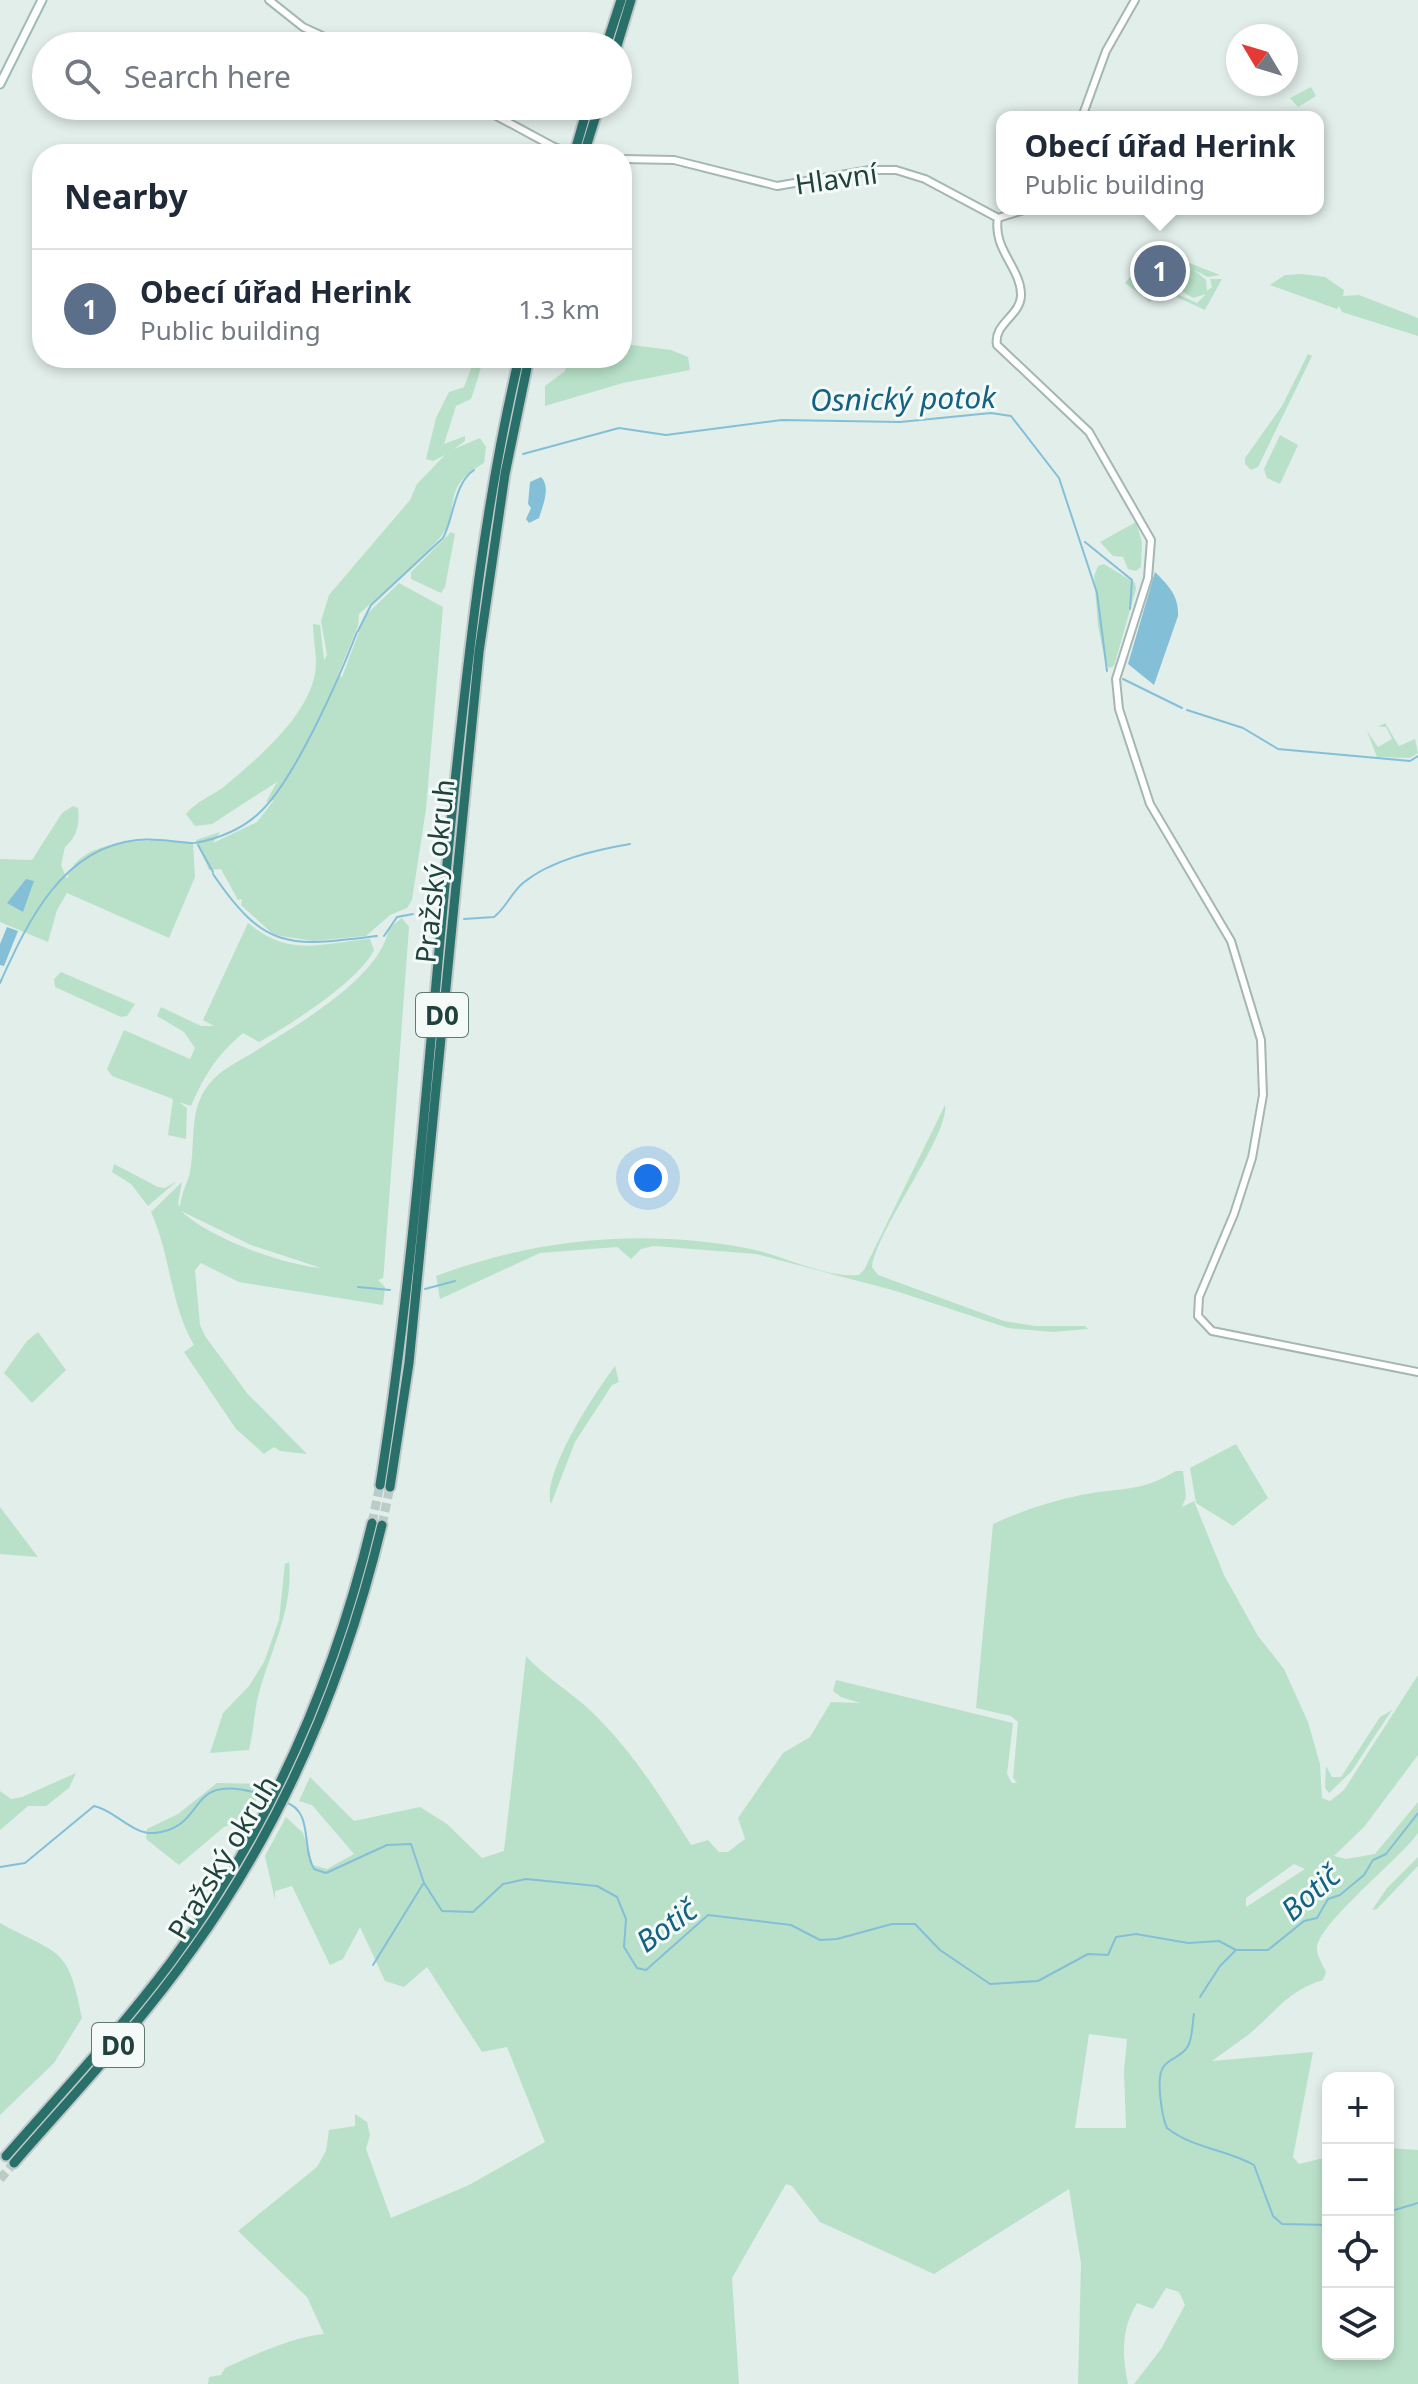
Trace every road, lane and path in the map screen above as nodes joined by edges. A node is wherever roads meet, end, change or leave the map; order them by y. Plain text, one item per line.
1 (42, 0) edge
2 (269, 0) edge
3 (621, 0) edge
4 (631, 0) edge
5 (1135, 0) edge
6 (313, 32) edge
7 (611, 32) edge
8 (621, 32) edge
9 (0, 84) edge
10 (1084, 111) edge
11 (504, 120) edge
12 (584, 120) edge
13 (595, 120) edge
14 (548, 144) edge
15 (578, 144) edge
16 (587, 144) edge
17 (632, 159) edge
18 (1008, 215) edge
19 (998, 218) junction
20 (517, 368) edge
21 (527, 368) edge
22 (1418, 1372) edge
23 (377, 1524) tunnel mouth
24 (10, 2160) tunnel mouth

1 - 9 main road
2 - 6 street
3 - 7 highway
4 - 8 highway
5 - 10 street
11 - 14 street, bridge
12 - 15 highway
13 - 16 highway
17 - 19 street, Hlavní
18 - 19 street
19 - 22 street
20 - 21 highway, Pražský okruh / D0
23 - 24 highway, Pražský okruh / D0

